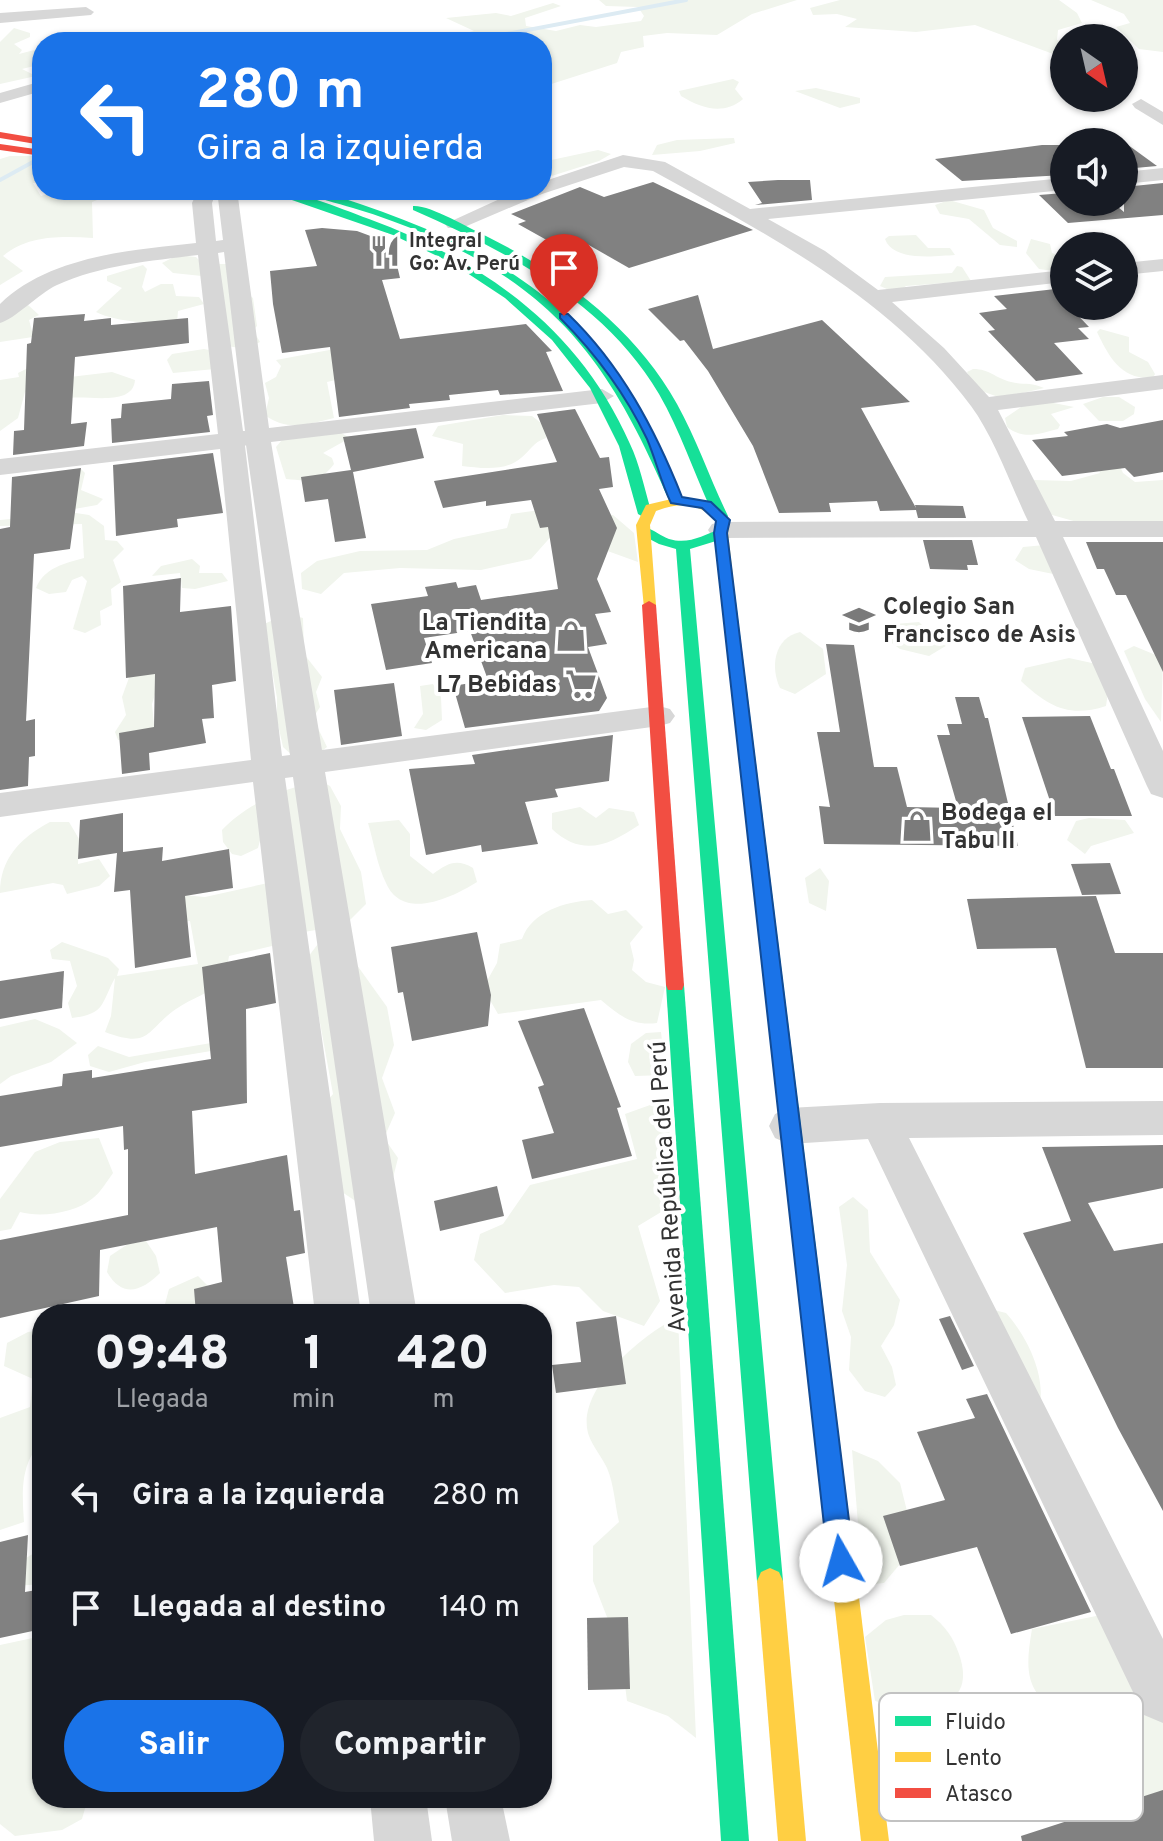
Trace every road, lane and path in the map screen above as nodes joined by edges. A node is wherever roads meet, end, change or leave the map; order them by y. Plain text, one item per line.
1 (86, 6) edge
2 (0, 18) edge
3 (85, 32) edge
4 (32, 89) edge
5 (0, 98) edge
6 (1163, 99) edge
7 (1163, 120) edge
8 (0, 125) edge
9 (32, 129) edge
10 (0, 135) edge
11 (32, 140) edge
12 (0, 147) edge
13 (32, 152) edge
14 (1163, 174) edge
15 (1138, 177) edge
16 (552, 184) edge
17 (1050, 185) edge
18 (203, 200) edge
19 (226, 200) edge
20 (303, 200) edge
21 (344, 200) edge
22 (387, 200) edge
23 (511, 200) edge
24 (750, 215) junction
25 (455, 224) junction
26 (219, 246) junction
27 (1163, 265) edge
28 (1138, 268) edge
29 (1050, 278) edge
30 (874, 297) junction
31 (0, 316) edge
32 (1163, 382) edge
33 (602, 396) junction
34 (983, 405) junction
35 (245, 438) junction
36 (0, 467) edge
37 (676, 500) junction
38 (645, 522) junction
39 (721, 526) junction
40 (1163, 529) edge
41 (1046, 530) junction
42 (683, 546) junction
43 (659, 716) junction
44 (310, 765) junction
45 (268, 771) junction
46 (1163, 786) edge
47 (0, 805) edge
48 (1163, 1118) edge
49 (880, 1121) junction
50 (789, 1126) junction
51 (337, 1304) edge
52 (392, 1304) edge
53 (1163, 1696) edge
54 (399, 1808) edge
55 (475, 1808) edge
56 (403, 1841) edge
57 (481, 1841) edge
58 (735, 1841) edge
59 (792, 1841) edge
60 (875, 1841) edge

1 - 2 street
1 - 3 street
4 - 5 street
6 - 7 street
8 - 9 main road
10 - 11 main road
12 - 13 main road
14 - 15 street
16 - 24 street
17 - 24 street
18 - 26 street
19 - 26 street
20 - 33 main road, Avenida República del Perú
21 - 37 main road
22 - 25 main road
23 - 25 street
24 - 30 street
25 - 39 main road
26 - 31 street
26 - 35 street
27 - 28 street
29 - 30 street
30 - 34 street
32 - 34 street
33 - 35 street
33 - 38 main road, Avenida República del Perú
34 - 41 street
35 - 36 street
35 - 44 street
35 - 45 street
37 - 38 main road
37 - 39 main road
38 - 42 main road
38 - 43 main road, Avenida República del Perú
39 - 41 street
39 - 42 main road
39 - 50 main road
40 - 41 street
41 - 46 street
42 - 59 main road
43 - 44 street
43 - 58 main road, Avenida República del Perú
44 - 45 street
44 - 52 street
45 - 47 street
45 - 51 street
48 - 49 street
49 - 50 street
49 - 53 street
50 - 60 main road
54 - 56 street
55 - 57 street

